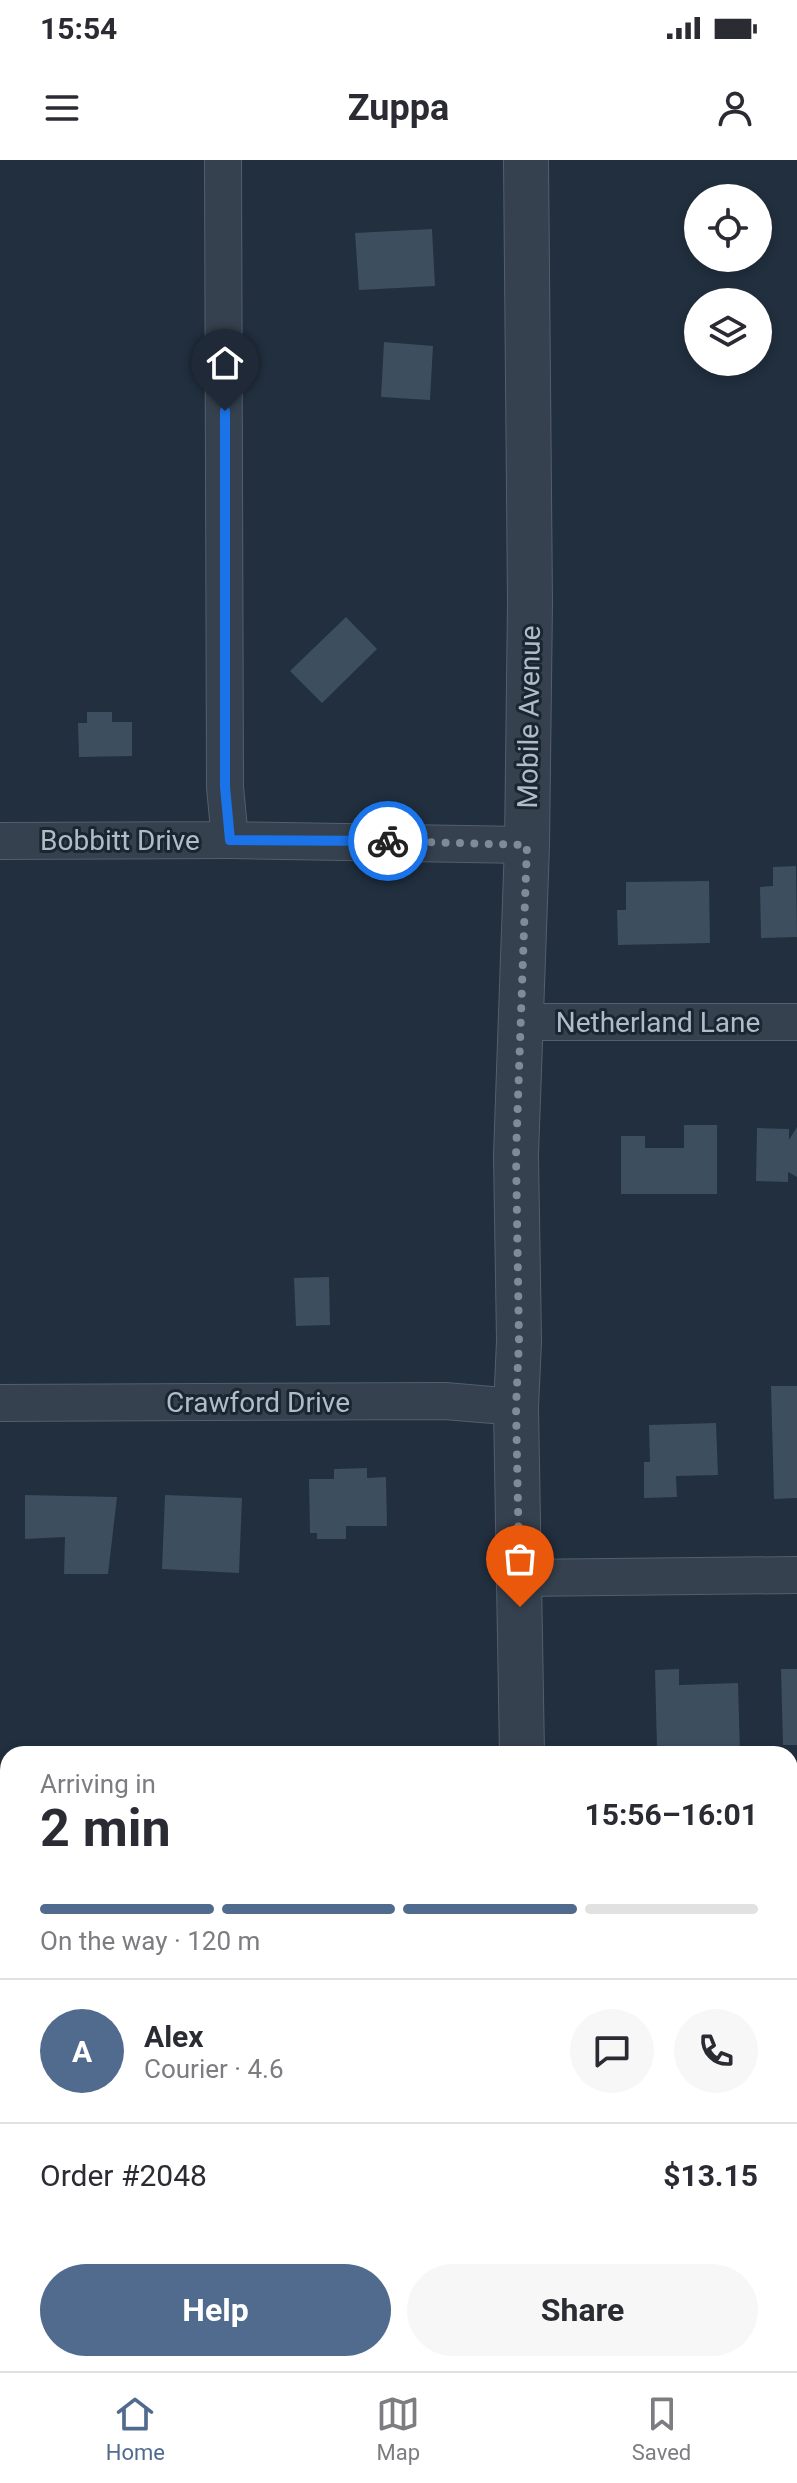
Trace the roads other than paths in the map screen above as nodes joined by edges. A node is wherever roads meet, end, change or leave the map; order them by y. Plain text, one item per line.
1 (223, 160) edge
2 (526, 160) edge
3 (230, 840) junction
4 (0, 841) edge
5 (527, 845) junction
6 (520, 1022) junction
7 (797, 1022) edge
8 (0, 1403) edge
9 (516, 1407) junction
10 (797, 1575) edge
11 (519, 1578) junction
12 (522, 1746) edge

1 - 3 street
2 - 5 street, Mobile Avenue
3 - 4 street, Bobbitt Drive
3 - 5 street, Bobbitt Drive
5 - 6 street, Mobile Avenue
6 - 7 street, Netherland Lane
6 - 9 street, Mobile Avenue
8 - 9 street, Crawford Drive
9 - 11 street, Mobile Avenue
10 - 11 street
11 - 12 street, Mobile Avenue

